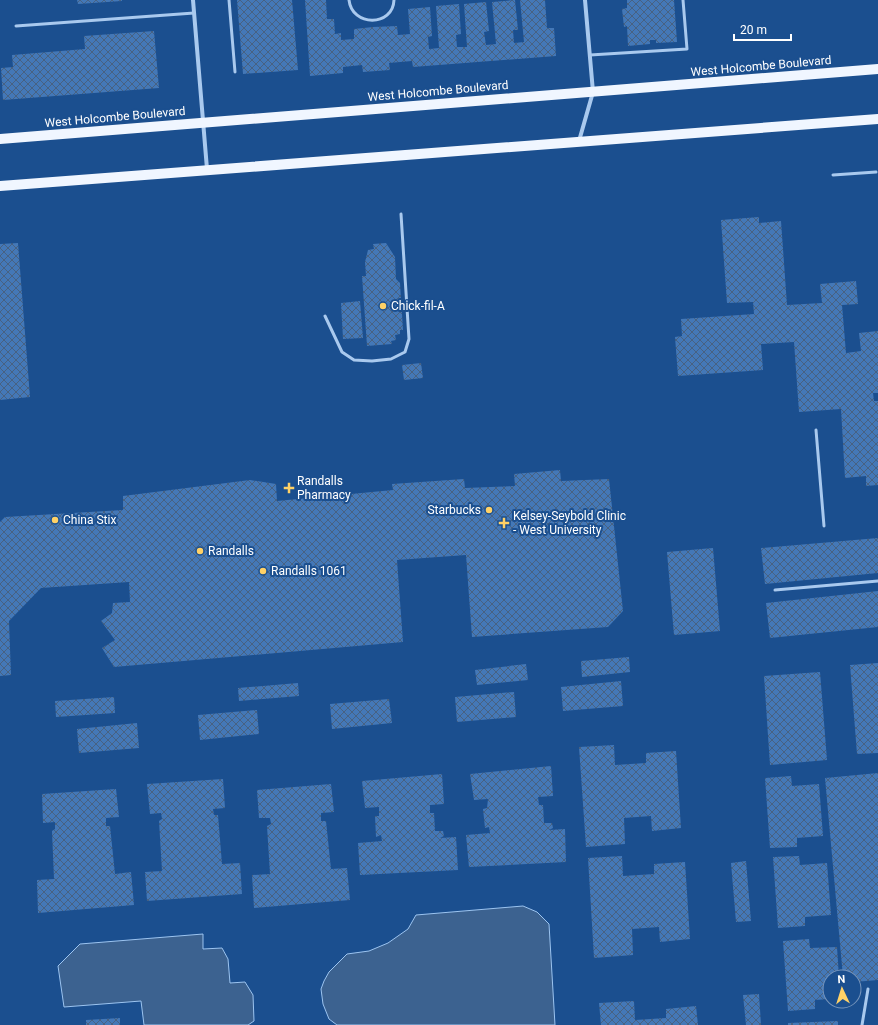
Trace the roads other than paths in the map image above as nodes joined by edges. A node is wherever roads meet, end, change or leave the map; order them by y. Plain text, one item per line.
1 (193, 0) edge
2 (229, 0) edge
3 (349, 0) edge
4 (394, 0) edge
5 (585, 0) edge
6 (683, 0) edge
7 (194, 13) junction
8 (16, 26) dead end
9 (590, 55) junction
10 (878, 69) edge
11 (235, 72) dead end
12 (593, 92) junction
13 (878, 119) edge
14 (204, 123) junction
15 (0, 139) edge
16 (579, 142) junction
17 (208, 170) junction
18 (876, 172) dead end
19 (833, 175) dead end
20 (0, 186) edge
21 (401, 214) dead end
22 (325, 316) dead end
23 (816, 430) dead end
24 (824, 526) dead end
25 (878, 581) edge
26 (775, 590) dead end
27 (868, 989) dead end
28 (862, 1025) edge

1 - 7 street
2 - 11 lane
3 - 4 lane
5 - 9 street
6 - 9 lane
7 - 8 lane
7 - 14 street
9 - 12 street
10 - 12 main road, West Holcombe Boulevard
12 - 14 main road, West Holcombe Boulevard
12 - 16 street
13 - 16 main road
14 - 15 main road, West Holcombe Boulevard
14 - 17 street
16 - 17 main road
17 - 20 main road
18 - 19 lane
21 - 22 lane
23 - 24 lane
25 - 26 lane
27 - 28 lane

